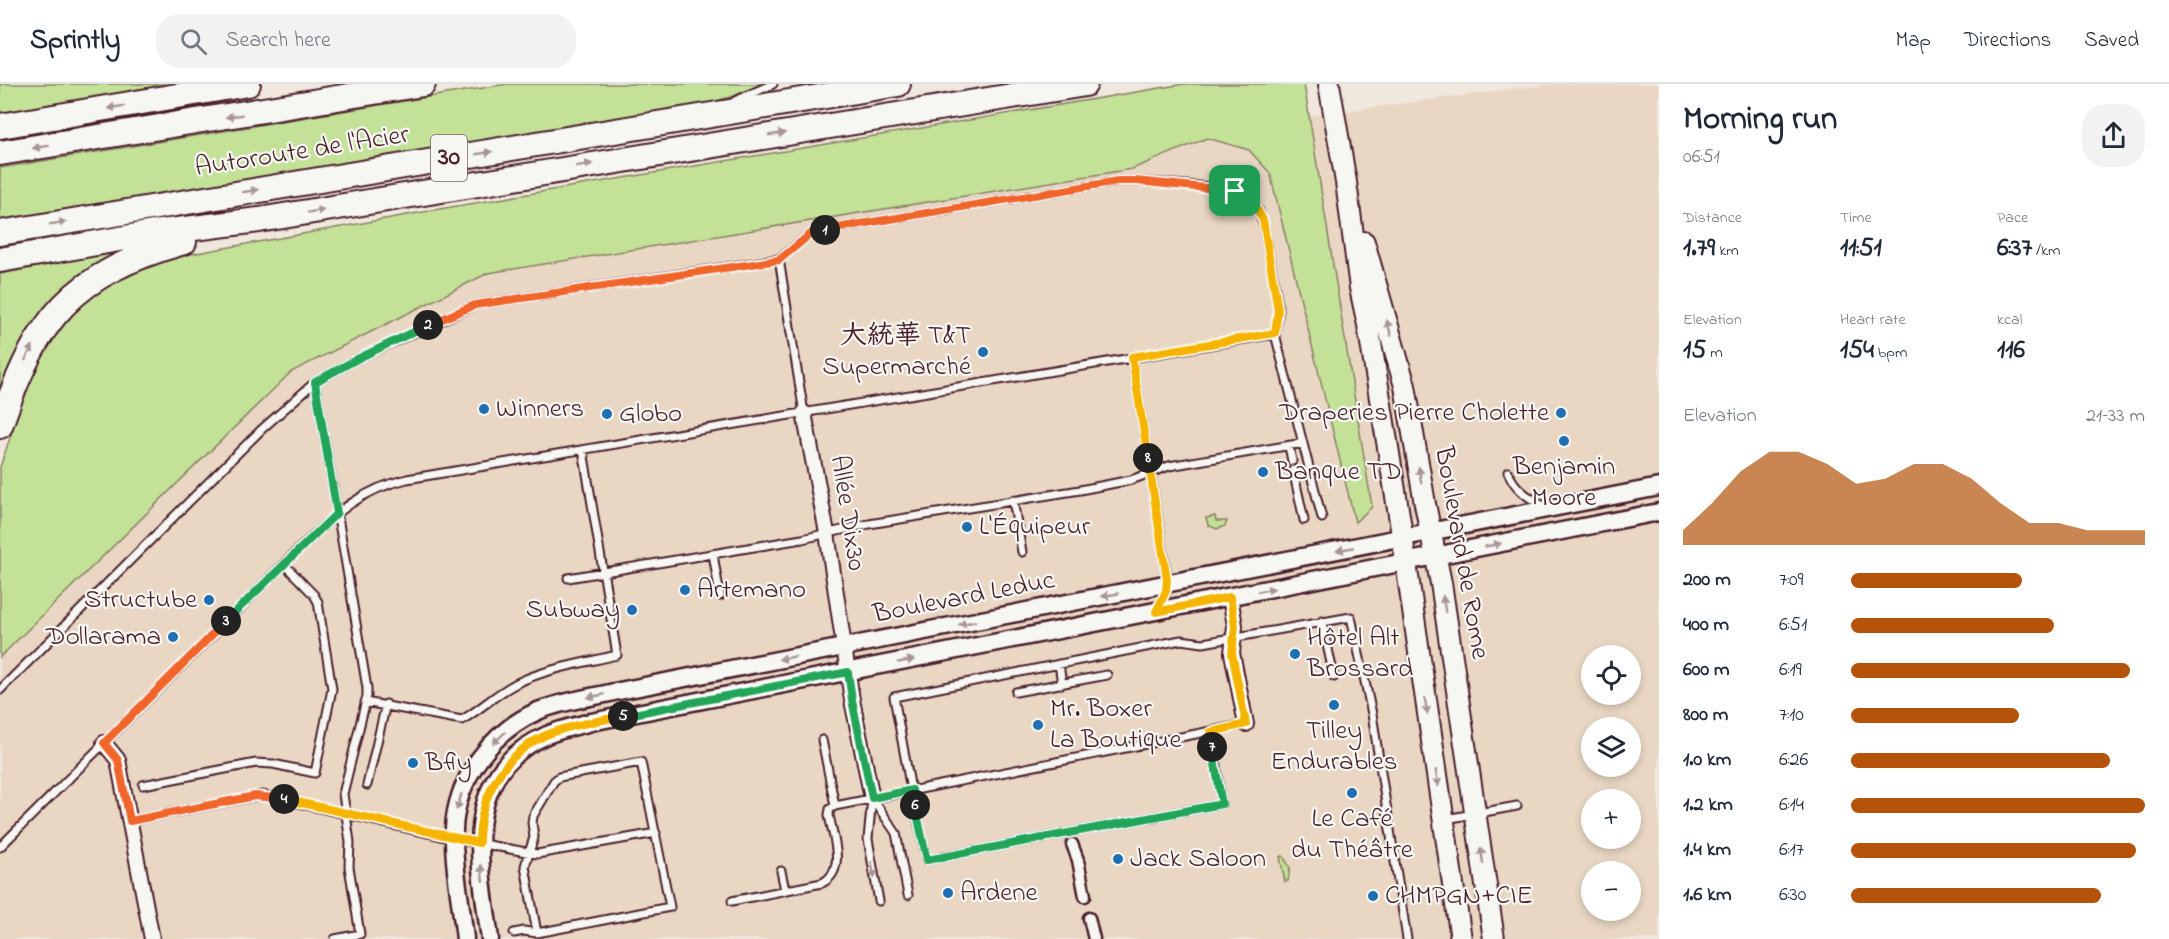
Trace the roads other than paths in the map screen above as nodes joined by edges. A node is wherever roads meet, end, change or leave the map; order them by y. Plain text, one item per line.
1 (249, 84) edge
2 (423, 84) edge
3 (773, 84) edge
4 (898, 84) edge
5 (1084, 84) edge
6 (1329, 84) edge
7 (700, 117) junction
8 (0, 126) edge
9 (0, 153) edge
10 (1346, 182) junction
11 (259, 220) junction
12 (0, 232) edge
13 (0, 260) edge
14 (779, 260) junction
15 (1275, 333) junction
16 (1132, 357) junction
17 (315, 382) junction
18 (804, 413) junction
19 (0, 426) edge
20 (1303, 443) junction
21 (1289, 446) junction
22 (583, 450) junction
23 (1292, 461) dead end
24 (1293, 470) dead end
25 (1508, 472) dead end
26 (1150, 473) junction
27 (1659, 487) edge
28 (1013, 500) junction
29 (1548, 509) junction
30 (1659, 512) edge
31 (337, 513) junction
32 (1322, 518) dead end
33 (1304, 520) dead end
34 (827, 533) junction
35 (1431, 533) junction
36 (1402, 538) junction
37 (1022, 552) dead end
38 (713, 554) junction
39 (1436, 557) junction
40 (1406, 562) junction
41 (284, 564) junction
42 (603, 572) junction
43 (568, 578) dead end
44 (1167, 584) junction
45 (720, 596) dead end
46 (1230, 597) junction
47 (1156, 612) junction
48 (1322, 621) junction
49 (1234, 637) junction
50 (845, 647) junction
51 (1059, 664) junction
52 (848, 672) junction
53 (1107, 675) dead end
54 (1334, 677) dead end
55 (1062, 684) junction
56 (0, 690) edge
57 (1016, 692) dead end
58 (365, 702) junction
59 (386, 704) junction
60 (1246, 724) joint
61 (1211, 732) junction
62 (822, 740) dead end
63 (104, 743) junction
64 (142, 785) dead end
65 (367, 785) dead end
66 (912, 790) junction
67 (872, 798) junction
68 (835, 806) junction
69 (1517, 806) dead end
70 (346, 814) junction
71 (1476, 814) junction
72 (1443, 819) junction
73 (130, 821) junction
74 (656, 833) junction
75 (454, 838) junction
76 (479, 843) junction
77 (1072, 844) dead end
78 (0, 848) edge
79 (529, 854) junction
80 (781, 871) dead end
81 (785, 890) junction
82 (908, 895) dead end
83 (1085, 896) dead end
84 (732, 901) dead end
85 (879, 901) dead end
86 (1089, 918) dead end
87 (514, 933) dead end
88 (537, 933) junction
89 (153, 939) edge
90 (335, 939) edge
91 (465, 939) edge
92 (490, 939) edge
93 (1094, 939) edge
94 (1407, 939) edge
95 (1461, 939) edge
96 (1494, 939) edge

1 -> 8 highway
2 -> 9 highway, Autoroute de l'Acier
3 - 7 lane
4 - 7 highway, Autoroute de l'Acier / 30
11 -> 5 highway
6 - 10 main road, Boulevard de Rome
12 -> 7 highway, Autoroute de l'Acier / 30
35 -> 10 main road, Boulevard de Rome
10 - 36 main road, Boulevard de Rome
11 - 13 highway
19 -> 11 highway
14 - 15 lane
14 - 17 lane
14 - 18 lane
15 - 16 lane
15 - 20 lane
16 - 18 lane
16 - 26 lane
17 - 31 lane
17 - 56 lane
18 - 22 lane
18 - 34 street, Allée Dix30
20 - 21 lane
20 - 32 lane
21 - 23 lane
21 - 26 lane
22 - 31 lane
22 - 42 lane
24 - 33 lane
25 - 29 lane
26 - 28 lane
26 - 44 lane
27 - 29 street, Boulevard Leduc
28 - 34 lane
28 - 37 lane
29 - 35 street, Boulevard Leduc
39 -> 30 street, Boulevard Leduc
31 - 41 lane
31 - 58 lane
34 - 38 lane
34 - 50 street, Allée Dix30
35 - 36 street, Boulevard Leduc
35 - 39 main road, Boulevard de Rome
36 - 40 main road, Boulevard de Rome
36 -> 44 street, Boulevard Leduc
38 - 42 lane
38 - 45 lane
39 - 40 street, Boulevard Leduc
71 -> 39 main road, Boulevard de Rome
46 -> 40 street, Boulevard Leduc
40 -> 72 main road, Boulevard de Rome
41 - 63 lane
41 - 64 lane
42 - 43 lane
42 - 59 lane
44 - 47 lane
44 -> 50 street, Boulevard Leduc
46 - 47 street, Boulevard Leduc
46 - 49 street
52 -> 47 street, Boulevard Leduc
48 - 49 lane
48 - 54 lane
48 - 94 lane
49 - 51 lane
49 - 60 street
50 - 52 street, Allée Dix30
50 -> 75 street, Boulevard Leduc
51 - 55 lane
51 - 66 lane
52 - 67 street, Allée Dix30
52 - 76 street, Boulevard Leduc
53 - 55 lane
55 - 57 lane
58 - 59 lane
58 - 70 lane
59 - 65 lane
60 - 61 lane
61 - 66 lane
61 - 66 lane
62 - 68 lane
63 - 73 street
63 - 78 lane
66 - 67 lane
67 - 68 lane
67 - 82 lane
67 -> 85 lane
68 - 81 lane
69 - 71 lane
70 - 73 lane
70 - 75 lane
70 - 90 lane
71 - 72 lane
96 -> 71 main road, Boulevard de Rome
72 - 95 main road, Boulevard de Rome
73 - 89 street
74 - 79 lane
74 - 79 lane
74 - 88 lane
75 - 76 lane
75 - 91 street, Boulevard Leduc
76 - 79 lane
92 -> 76 street, Boulevard Leduc
77 - 83 street
79 - 88 lane
80 - 81 lane
81 - 84 lane
86 - 93 street
87 - 88 lane

